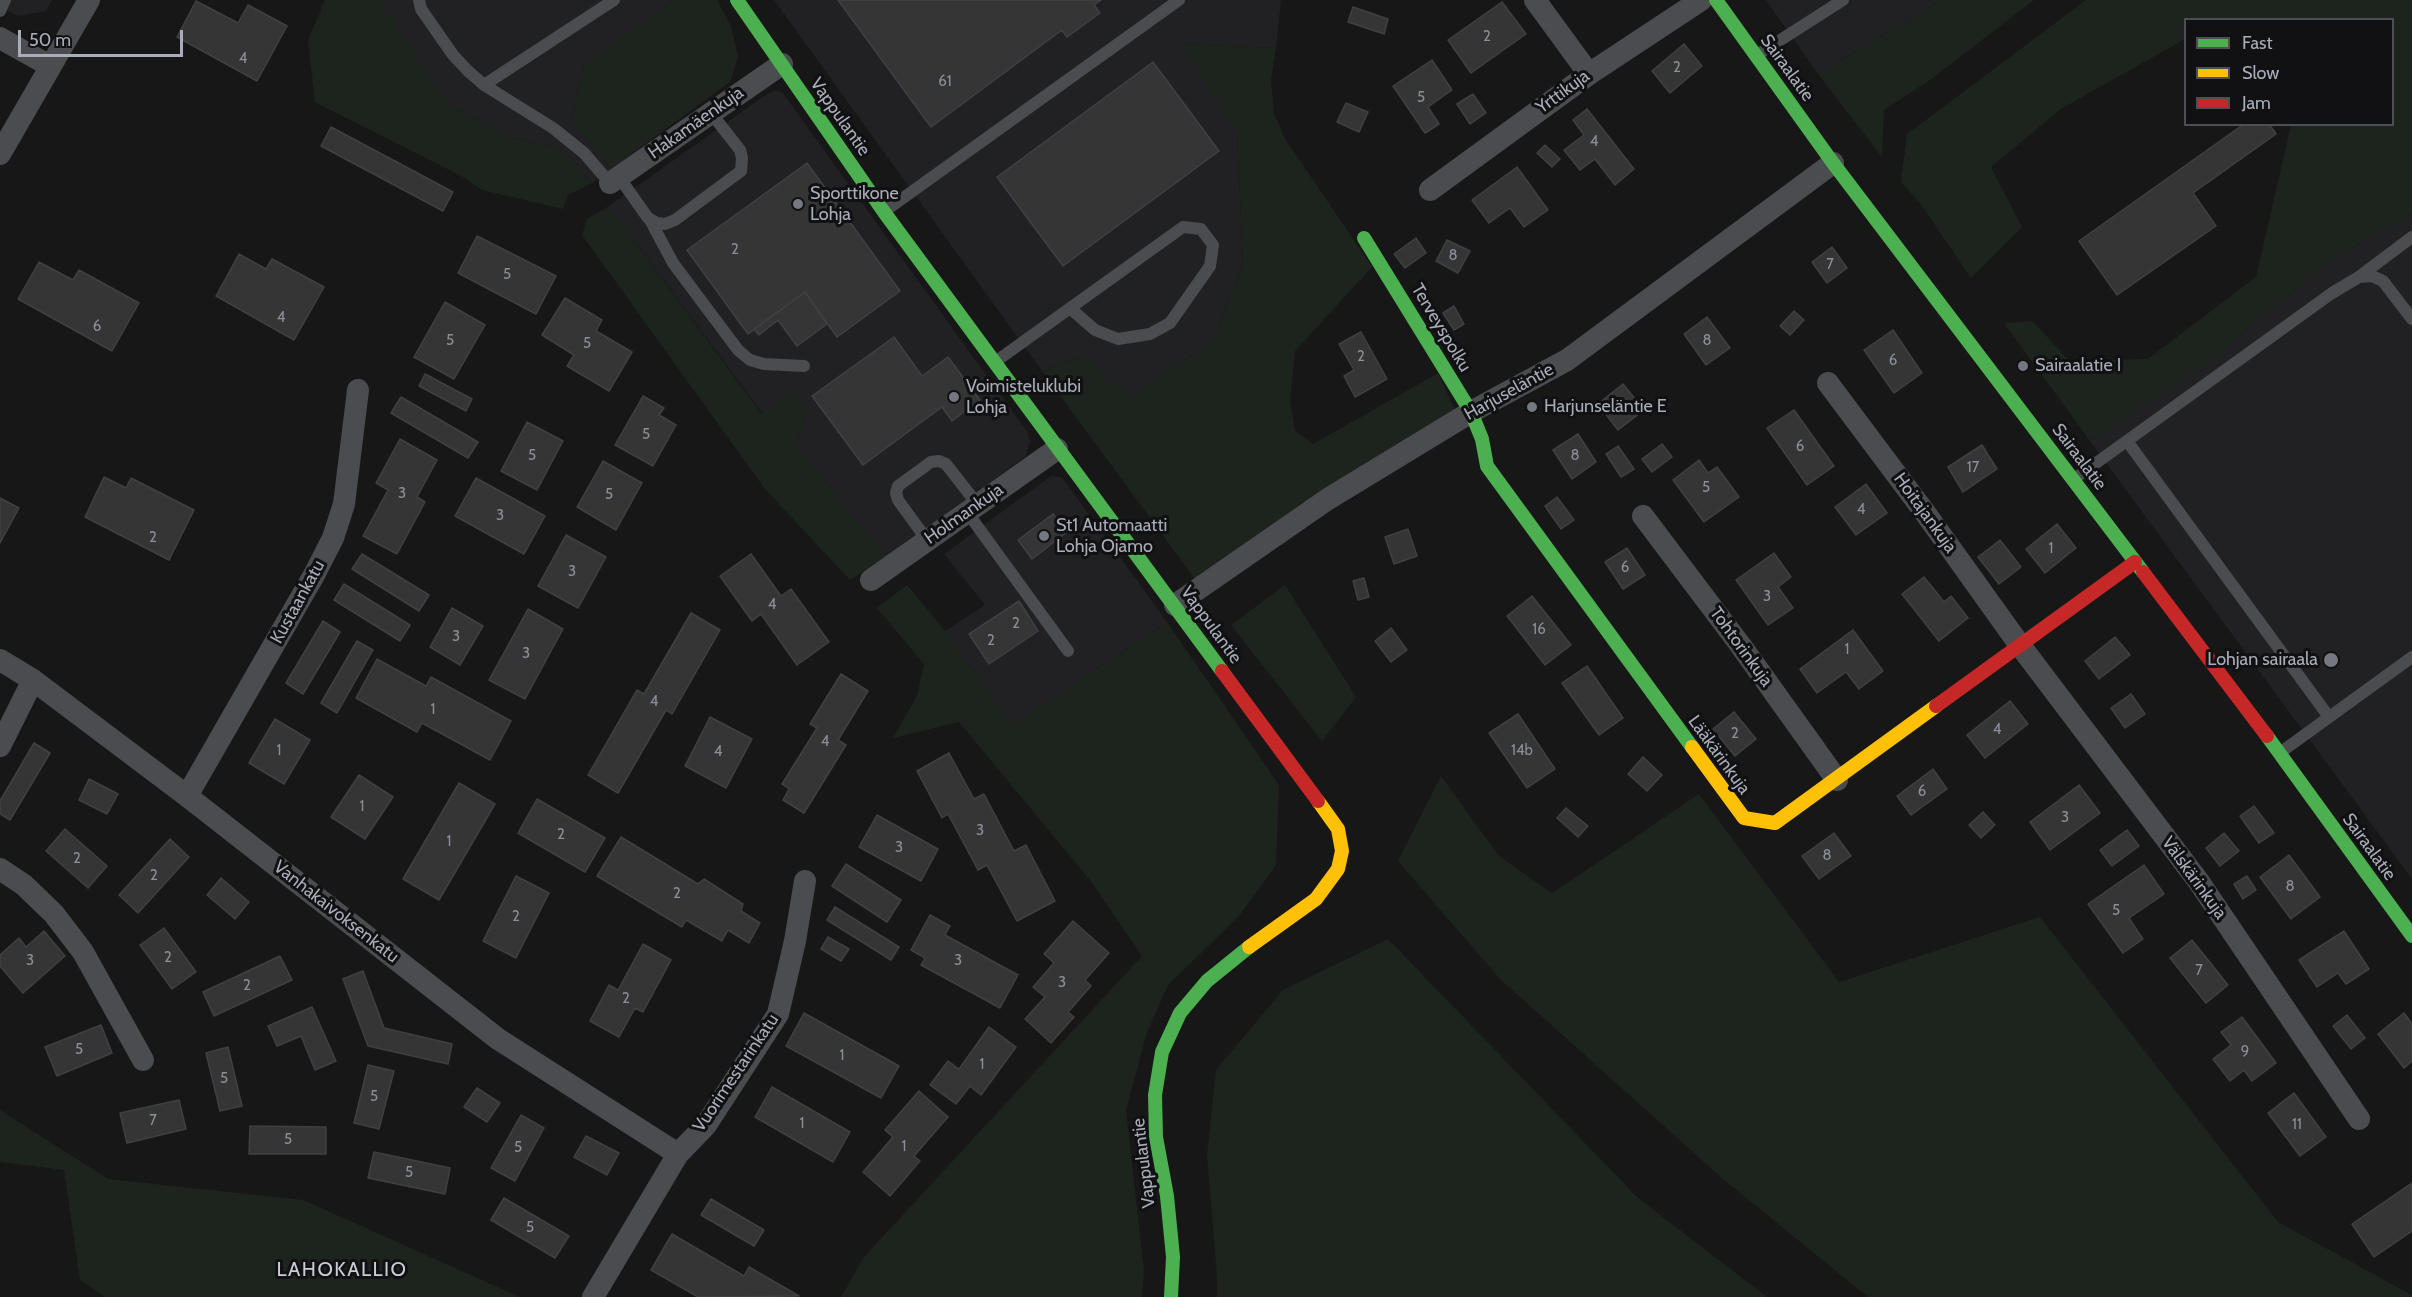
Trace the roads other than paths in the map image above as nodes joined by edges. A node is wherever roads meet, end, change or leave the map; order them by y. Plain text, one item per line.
1 (6, 0) edge
2 (89, 0) edge
3 (419, 0) edge
4 (614, 0) edge
5 (737, 0) edge
6 (1179, 0) edge
7 (1535, 0) edge
8 (1701, 0) edge
9 (1716, 0) edge
10 (1843, 0) edge
11 (0, 11) edge
12 (0, 38) edge
13 (1756, 56) junction
14 (782, 64) junction
15 (50, 66) junction
16 (1589, 74) junction
17 (484, 85) junction
18 (711, 113) junction
19 (0, 154) edge
20 (1833, 163) junction
21 (614, 180) junction
22 (1430, 190) dead end
23 (884, 212) junction
24 (648, 218) junction
25 (2412, 237) edge
26 (1364, 238) dead end
27 (2359, 277) junction
28 (1071, 309) junction
29 (2412, 319) edge
30 (994, 363) junction
31 (804, 366) dead end
32 (1828, 383) dead end
33 (358, 390) dead end
34 (1471, 412) junction
35 (1482, 439) joint
36 (2127, 441) junction
37 (1057, 449) junction
38 (2073, 480) junction
39 (973, 508) junction
40 (1643, 516) dead end
41 (927, 540) junction
42 (2135, 562) junction
43 (871, 580) dead end
44 (1174, 605) junction
45 (2019, 644) junction
46 (1068, 651) dead end
47 (2412, 657) edge
48 (0, 660) edge
49 (33, 680) junction
50 (2329, 717) junction
51 (0, 746) edge
52 (2280, 753) junction
53 (1837, 780) junction
54 (187, 796) junction
55 (0, 869) edge
56 (805, 881) dead end
57 (2412, 936) edge
58 (143, 1060) dead end
59 (2359, 1119) dead end
60 (678, 1154) junction
61 (592, 1297) edge
62 (1172, 1297) edge

1 - 11 lane
2 - 15 street
3 - 17 lane
4 - 17 lane
5 - 14 street, Vappulantie
6 - 23 lane
7 - 16 street
8 - 16 street, Yrttikuja
9 - 13 street, Sairaalatie
10 - 13 lane
12 - 15 street
13 - 20 street, Sairaalatie
14 - 18 street, Hakamäenkuja
14 - 23 street, Vappulantie
15 - 19 street
16 - 22 street, Yrttikuja
17 - 21 lane
18 - 21 street, Hakamäenkuja
18 - 24 lane
20 - 34 street, Harjuseläntie
20 - 38 street, Sairaalatie
21 - 24 lane
23 - 30 street, Vappulantie
24 - 31 lane
25 - 27 lane
26 - 34 street, Terveyspolku
27 - 29 lane
27 - 36 lane
28 - 28 lane
28 - 30 lane
30 - 37 street, Vappulantie
32 - 45 street, Hoitajankuja
33 - 54 street, Kustaankatu
34 - 35 street, Terveyspolku
34 - 44 street, Harjuseläntie
35 - 53 street, Lääkärinkuja
36 - 38 lane
36 - 50 lane
37 - 39 street, Holmankuja
37 - 44 street, Vappulantie
38 - 42 street, Sairaalatie
39 - 41 street, Holmankuja
39 - 41 lane
39 - 46 lane
40 - 53 street, Tohtorinkuja
41 - 43 street, Holmankuja
42 - 45 street, Lääkärinkuja
42 - 52 street, Sairaalatie
44 - 62 street, Vappulantie
45 - 53 street, Lääkärinkuja
45 - 59 street, Välskärinkuja
47 - 50 lane
48 - 49 street, Vanhakaivoksenkatu
49 - 51 street
49 - 54 street, Vanhakaivoksenkatu
50 - 52 lane
52 - 57 street, Sairaalatie
54 - 60 street, Vanhakaivoksenkatu
55 - 58 street
56 - 60 street, Vuorimestarinkatu
60 - 61 street, Vuorimestarinkatu

